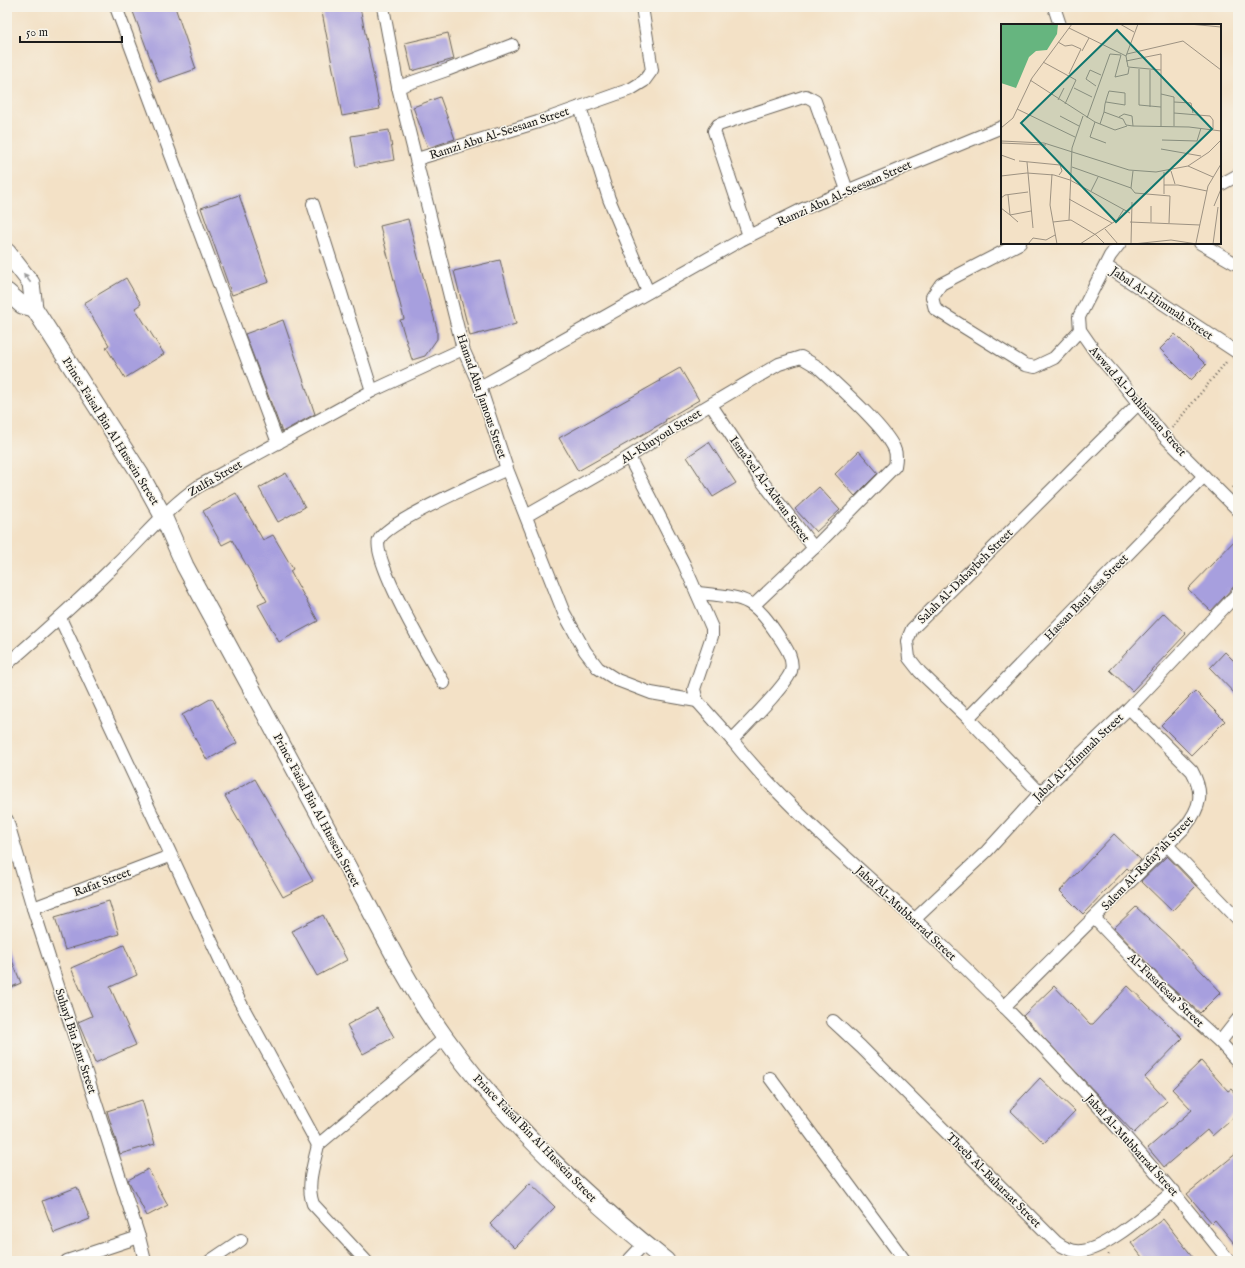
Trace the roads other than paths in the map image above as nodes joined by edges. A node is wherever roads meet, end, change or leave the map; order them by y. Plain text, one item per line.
1 (116, 7) edge
2 (383, 7) edge
3 (642, 7) edge
4 (1054, 7) edge
5 (1060, 24) edge
6 (512, 45) dead end
7 (398, 87) junction
8 (580, 107) junction
9 (1001, 127) edge
10 (417, 159) junction
11 (1238, 175) edge
12 (1221, 184) edge
13 (847, 190) junction
14 (313, 204) dead end
15 (749, 236) junction
16 (1018, 244) edge
17 (1119, 244) edge
18 (1202, 244) edge
19 (7, 252) edge
20 (1238, 265) edge
21 (1106, 266) junction
22 (7, 292) edge
23 (648, 292) junction
24 (34, 308) junction
25 (1080, 330) junction
26 (463, 349) junction
27 (1236, 352) edge
28 (797, 357) joint
29 (480, 387) junction
30 (372, 390) junction
31 (1138, 403) junction
32 (711, 405) junction
33 (278, 443) junction
34 (629, 457) junction
35 (507, 469) junction
36 (1204, 476) junction
37 (1238, 510) edge
38 (163, 516) junction
39 (526, 516) junction
40 (814, 548) junction
41 (697, 593) junction
42 (1238, 593) edge
43 (754, 605) junction
44 (60, 618) junction
45 (7, 664) edge
46 (444, 683) dead end
47 (697, 701) junction
48 (1129, 708) junction
49 (968, 718) junction
50 (732, 740) junction
51 (1040, 793) junction
52 (7, 820) edge
53 (1167, 845) junction
54 (170, 856) junction
55 (33, 908) junction
56 (1094, 918) junction
57 (915, 919) junction
58 (1238, 919) edge
59 (1004, 1007) junction
60 (1238, 1019) edge
61 (833, 1021) dead end
62 (445, 1038) junction
63 (1220, 1042) junction
64 (1238, 1062) edge
65 (770, 1078) dead end
66 (318, 1145) junction
67 (1174, 1191) junction
68 (140, 1237) junction
69 (241, 1240) dead end
70 (644, 1244) junction
71 (67, 1261) edge
72 (145, 1261) edge
73 (210, 1261) edge
74 (366, 1261) edge
75 (628, 1261) edge
76 (666, 1261) edge
77 (905, 1261) edge
78 (1229, 1261) edge

1 - 33 street
2 - 7 street, Hamad Abu Jamous Street
3 - 8 street, Ramzi Abu Al-Seesaan Street
4 - 5 street
6 - 7 street
7 - 10 street, Hamad Abu Jamous Street
8 - 10 street, Ramzi Abu Al-Seesaan Street
8 - 23 street, Ramzi Abu Al-Seesaan Street
9 - 13 street, Ramzi Abu Al-Seesaan Street
10 - 26 street, Hamad Abu Jamous Street
11 - 12 street
13 - 15 street, Ramzi Abu Al-Seesaan Street
13 - 15 street
14 - 30 street
15 - 23 street, Ramzi Abu Al-Seesaan Street
16 - 25 street
17 - 21 street
18 - 20 street
24 -> 19 street, Prince Faisal Bin Al Hussein Street
21 - 25 street
21 - 27 street, Jabal Al-Himmah Street
22 - 24 street
23 - 29 street, Ramzi Abu Al-Seesaan Street
24 - 38 street, Prince Faisal Bin Al Hussein Street
25 - 31 street, Awwad Al-Dahhaman Street
26 - 29 street, Hamad Abu Jamous Street
26 - 30 street, Zulfa Street
28 - 32 street, Al-Khuyoul Street
28 - 40 street, Isma’eel Al-Adwan Street
29 - 35 street, Hamad Abu Jamous Street
30 - 33 street, Zulfa Street
31 - 36 street, Awwad Al-Dahhaman Street
31 - 49 street, Salah Al-Dabaybeh Street
32 - 34 street, Al-Khuyoul Street
32 - 40 street, Isma’eel Al-Adwan Street
33 - 38 street, Zulfa Street
34 - 39 street, Al-Khuyoul Street
34 - 41 street
35 - 39 street, Hamad Abu Jamous Street
35 - 46 street
36 - 37 street, Awwad Al-Dahhaman Street
36 - 49 street, Hassan Bani Issa Street
38 - 44 street, Zulfa Street
38 - 62 street, Prince Faisal Bin Al Hussein Street
39 - 47 street, Hamad Abu Jamous Street
40 - 43 street
41 - 43 street
41 - 47 street
42 - 48 street, Jabal Al-Himmah Street
43 - 50 street
44 - 45 street, Zulfa Street
44 - 54 street
47 - 50 street, Jabal Al-Mubbarrad Street
48 - 51 street, Jabal Al-Himmah Street
48 - 53 street, Salem Al-Rafay’ah Street
49 - 51 street, Salah Al-Dabaybeh Street
50 - 57 street, Jabal Al-Mubbarrad Street
51 - 57 street, Jabal Al-Himmah Street
52 - 55 street, Suhayl Bin Amr Street
53 - 56 street, Salem Al-Rafay’ah Street
53 - 58 street
54 - 55 street, Rafat Street
54 - 66 street
55 - 68 street, Suhayl Bin Amr Street
56 - 59 street, Salem Al-Rafay’ah Street
56 - 63 street, Al-Fusafesaa’ Street
57 - 59 street, Jabal Al-Mubbarrad Street
59 - 67 street, Jabal Al-Mubbarrad Street
60 - 63 street
61 - 67 street, Theeb Al-Baharaat Street
62 - 66 street
62 - 70 street, Prince Faisal Bin Al Hussein Street
63 - 64 street, Al-Fusafesaa’ Street
65 - 77 street
66 - 74 street
67 - 78 street, Jabal Al-Mubbarrad Street
68 - 71 street
68 - 72 street, Suhayl Bin Amr Street
69 - 73 street
70 - 75 street
70 - 76 street, Prince Faisal Bin Al Hussein Street

